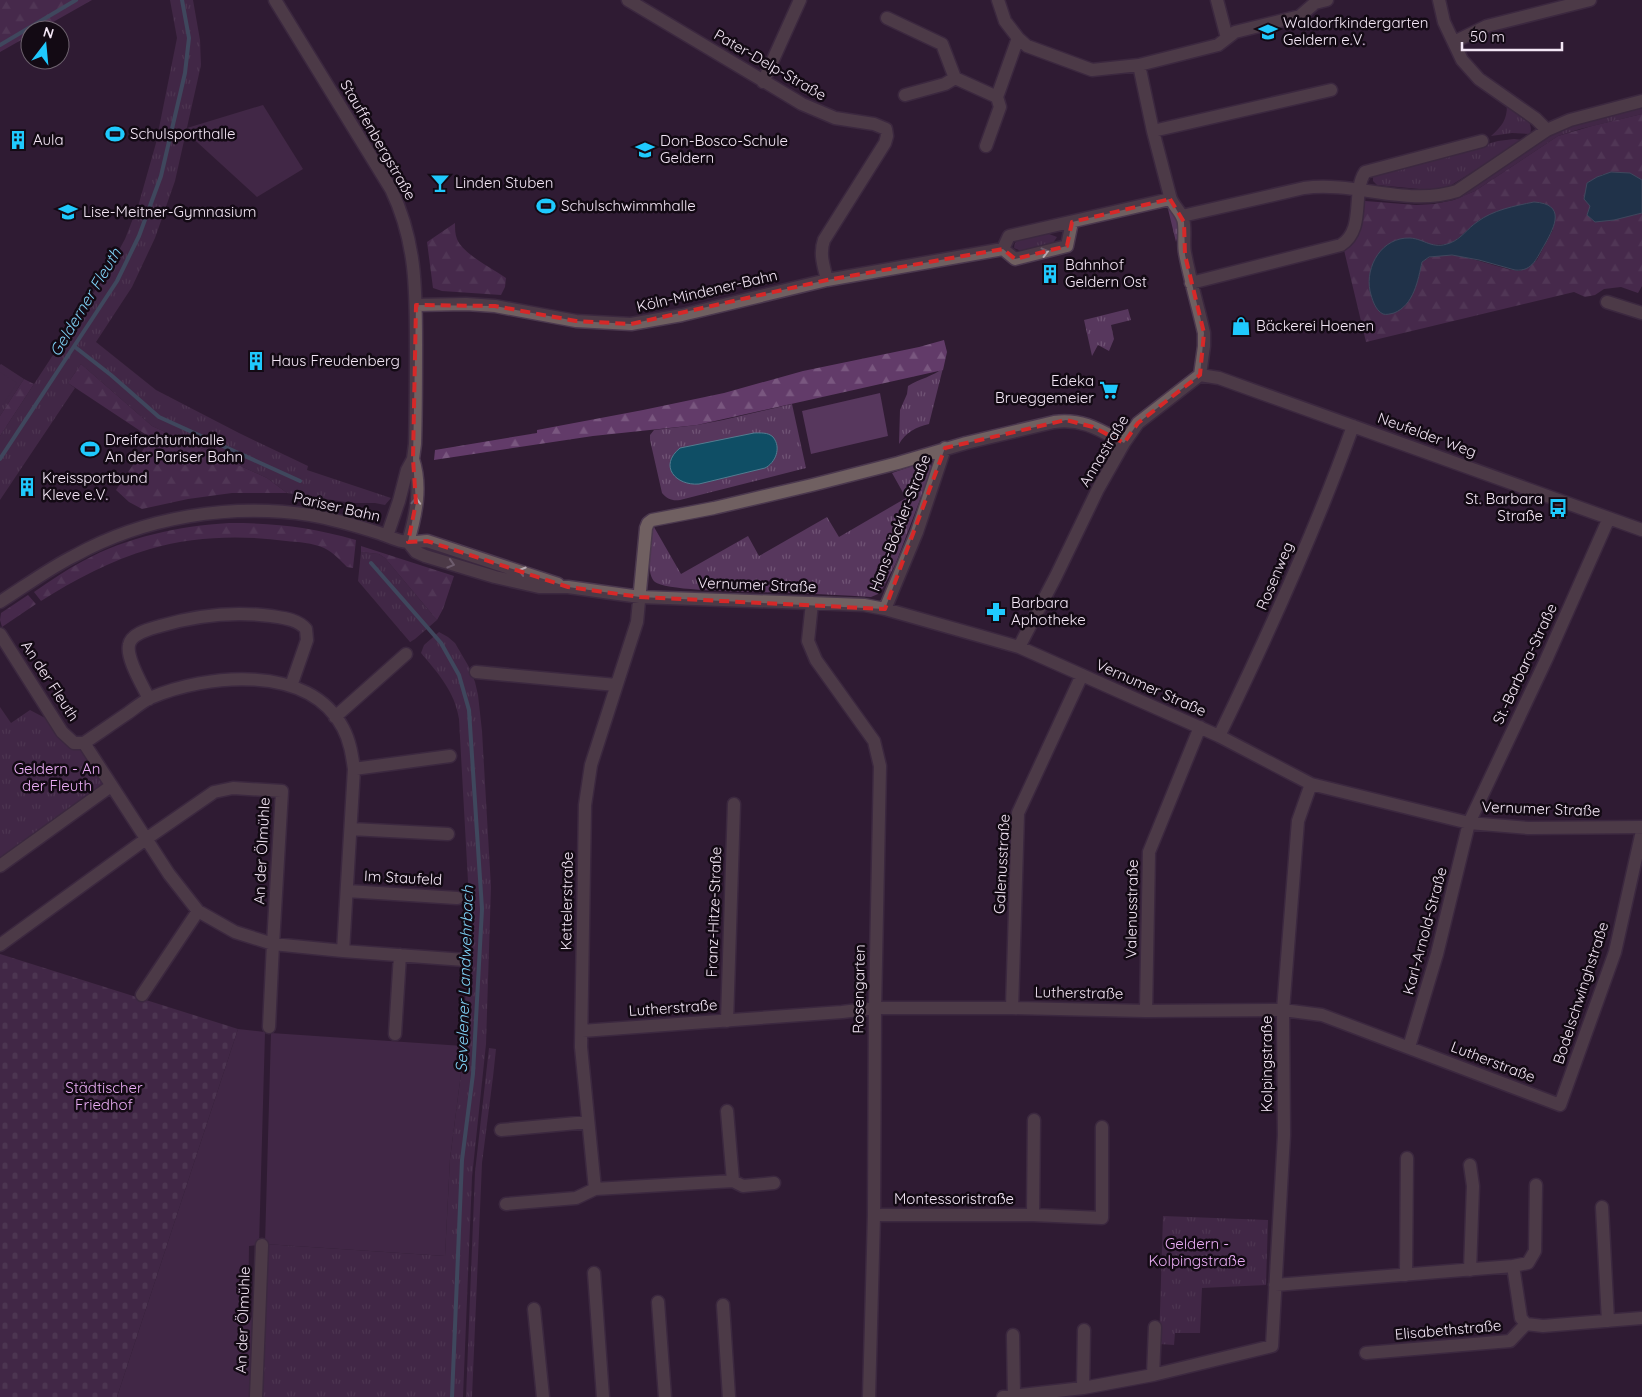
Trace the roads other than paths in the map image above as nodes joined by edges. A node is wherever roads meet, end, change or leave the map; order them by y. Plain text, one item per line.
1 (275, 0) edge
2 (628, 0) edge
3 (800, 0) edge
4 (998, 0) edge
5 (1217, 0) edge
6 (1327, 0) edge
7 (1439, 0) edge
8 (1586, 0) edge
9 (886, 18) dead end
10 (1018, 38) junction
11 (1227, 38) junction
12 (1454, 42) junction
13 (1139, 65) junction
14 (955, 78) junction
15 (763, 82) junction
16 (1331, 90) dead end
17 (905, 95) dead end
18 (997, 97) junction
19 (1642, 101) edge
20 (1547, 130) junction
21 (1153, 131) junction
22 (1482, 141) dead end
23 (986, 146) dead end
24 (1358, 188) junction
25 (1170, 199) junction
26 (1183, 219) junction
27 (1072, 222) junction
28 (1003, 249) junction
29 (827, 280) junction
30 (1191, 283) junction
31 (1607, 302) dead end
32 (416, 306) junction
33 (1642, 312) edge
34 (1200, 375) junction
35 (1353, 426) junction
36 (1124, 443) junction
37 (945, 448) junction
38 (413, 459) junction
39 (1608, 518) junction
40 (1642, 530) edge
41 (387, 536) junction
42 (408, 542) junction
43 (640, 597) junction
44 (0, 602) edge
45 (812, 603) junction
46 (885, 609) junction
47 (0, 634) edge
48 (1018, 647) junction
49 (406, 654) dead end
50 (476, 672) dead end
51 (1082, 675) junction
52 (616, 685) junction
53 (291, 686) junction
54 (149, 699) junction
55 (335, 717) junction
56 (1200, 728) junction
57 (1219, 736) junction
58 (84, 743) junction
59 (450, 756) dead end
60 (354, 768) junction
61 (1311, 784) junction
62 (111, 786) junction
63 (734, 804) dead end
64 (1469, 823) junction
65 (1642, 827) edge
66 (351, 829) junction
67 (1642, 831) edge
68 (448, 834) dead end
69 (146, 839) junction
70 (0, 866) edge
71 (347, 891) junction
72 (457, 898) dead end
73 (198, 911) junction
74 (273, 944) junction
75 (0, 945) edge
76 (343, 951) junction
77 (400, 955) junction
78 (465, 960) dead end
79 (142, 995) dead end
80 (875, 1008) junction
81 (1012, 1008) junction
82 (1283, 1010) junction
83 (1146, 1011) junction
84 (727, 1021) junction
85 (269, 1026) dead end
86 (582, 1031) junction
87 (395, 1034) dead end
88 (1409, 1047) junction
89 (1560, 1105) joint
90 (727, 1111) dead end
91 (1034, 1120) dead end
92 (588, 1122) junction
93 (1102, 1126) dead end
94 (501, 1130) dead end
95 (1407, 1158) dead end
96 (1470, 1165) dead end
97 (733, 1181) junction
98 (774, 1183) dead end
99 (1536, 1185) dead end
100 (595, 1188) junction
101 (506, 1204) dead end
102 (1602, 1206) dead end
103 (874, 1215) junction
104 (1033, 1215) junction
105 (262, 1245) dead end
106 (1512, 1266) junction
107 (1470, 1270) junction
108 (594, 1273) dead end
109 (1406, 1275) junction
110 (1275, 1285) junction
111 (658, 1302) dead end
112 (723, 1304) dead end
113 (534, 1309) dead end
114 (1642, 1318) edge
115 (1608, 1321) junction
116 (1526, 1324) junction
117 (1155, 1326) dead end
118 (1084, 1330) dead end
119 (1013, 1335) dead end
120 (1366, 1353) dead end
121 (1153, 1375) junction
122 (1083, 1388) junction
123 (1008, 1396) edge
124 (256, 1397) edge
125 (543, 1397) edge
126 (603, 1397) edge
127 (665, 1397) edge
128 (729, 1397) edge
129 (869, 1397) edge

1 - 32 street, Stauffenbergstraße
2 - 15 street, Pater-Delp-Straße
3 - 15 street
4 - 10 street
5 - 11 street
6 - 11 street
7 - 12 street
8 - 12 street
9 - 14 street
10 - 13 street
10 - 18 street
11 - 13 street
12 - 20 street
13 - 21 street
14 - 17 street
14 - 18 street
15 - 29 street, Pater-Delp-Straße
16 - 21 street
18 - 23 street
19 - 20 street
20 - 24 street
21 - 25 street
22 - 24 street
24 - 26 street
24 - 30 street
25 - 26 street
25 - 27 street
26 - 30 street
27 - 28 street
28 -> 27 street
28 - 29 street, Köln-Mindener-Bahn
29 - 32 street, Köln-Mindener-Bahn
30 - 34 street
31 - 33 street
32 - 38 street, Stauffenbergstraße
34 - 35 street, Neufelder Weg
34 - 36 street, Annastraße
35 - 39 street, Neufelder Weg
35 - 57 street, Rosenweg
36 - 37 street
36 - 48 street, Annastraße
37 - 43 street
37 - 46 street, Hans-Böckler-Straße
38 - 41 street, Stauffenbergstraße
42 -> 38 street, Stauffenbergstraße
39 - 40 street, Neufelder Weg
39 - 64 street, St.-Barbara-Straße
41 - 42 street, Vernumer Straße
41 - 44 street, Pariser Bahn
42 - 43 street, Vernumer Straße
43 - 45 street, Vernumer Straße
43 - 52 street, Kettelerstraße
45 - 46 street, Vernumer Straße
45 - 80 street, Rosengarten
46 - 48 street, Vernumer Straße
47 - 58 street, An der Fleuth
48 - 51 street, Vernumer Straße
49 - 55 street
50 - 52 street
51 - 56 street, Vernumer Straße
51 - 81 street, Galenusstraße
52 - 86 street, Kettelerstraße
53 - 54 street, Im Staufeld
53 - 54 street
53 - 55 street, Im Staufeld
54 - 58 street, Im Staufeld
55 - 60 street, Im Staufeld
56 - 57 street, Vernumer Straße
56 - 83 street, Valenusstraße
57 - 61 street, Vernumer Straße
58 - 62 street
59 - 60 street
60 - 66 street, Im Staufeld
61 - 64 street, Vernumer Straße
61 - 82 street, Kolpingstraße
62 - 69 street
62 - 70 street
63 - 84 street, Franz-Hitze-Straße
64 - 65 street, Vernumer Straße
64 - 88 street, Karl-Arnold-Straße
66 - 68 street
66 - 71 street, Im Staufeld
67 - 89 street, Bodelschwinghstraße
69 - 73 street
69 - 74 street, An der Ölmühle
69 - 75 street
71 - 72 street, Im Staufeld
71 - 76 street, Im Staufeld
73 - 74 street
73 - 79 street
74 - 76 street
74 - 85 street
76 - 77 street
77 - 78 street
77 - 87 street
80 - 81 street, Lutherstraße
80 - 84 street, Lutherstraße
80 - 103 street, Rosengarten
81 - 83 street, Lutherstraße
82 - 83 street, Lutherstraße
82 - 88 street, Lutherstraße
82 - 110 street, Kolpingstraße
84 - 86 street, Lutherstraße
86 - 92 street, Kettelerstraße
88 - 89 street, Lutherstraße
90 - 97 street
91 - 104 street, Montessoristraße
92 - 94 street
92 - 100 street, Kettelerstraße
93 - 104 street, Montessoristraße
95 - 109 street
96 - 107 street
97 - 98 street
97 - 100 street
99 - 106 street
100 - 101 street
102 - 115 street
103 - 104 street, Montessoristraße
103 - 129 street, Rosengarten
105 - 124 street, An der Ölmühle
106 - 107 street
106 - 116 street, Elisabethstraße
107 - 109 street
108 - 126 street
109 - 110 street
110 - 121 street, Kolpingstraße
111 - 127 street
112 - 128 street
113 - 125 street
114 - 115 street
115 - 116 street
116 - 120 street, Elisabethstraße
117 - 121 street
118 - 122 street
119 - 123 street
121 - 122 street
122 - 123 street

